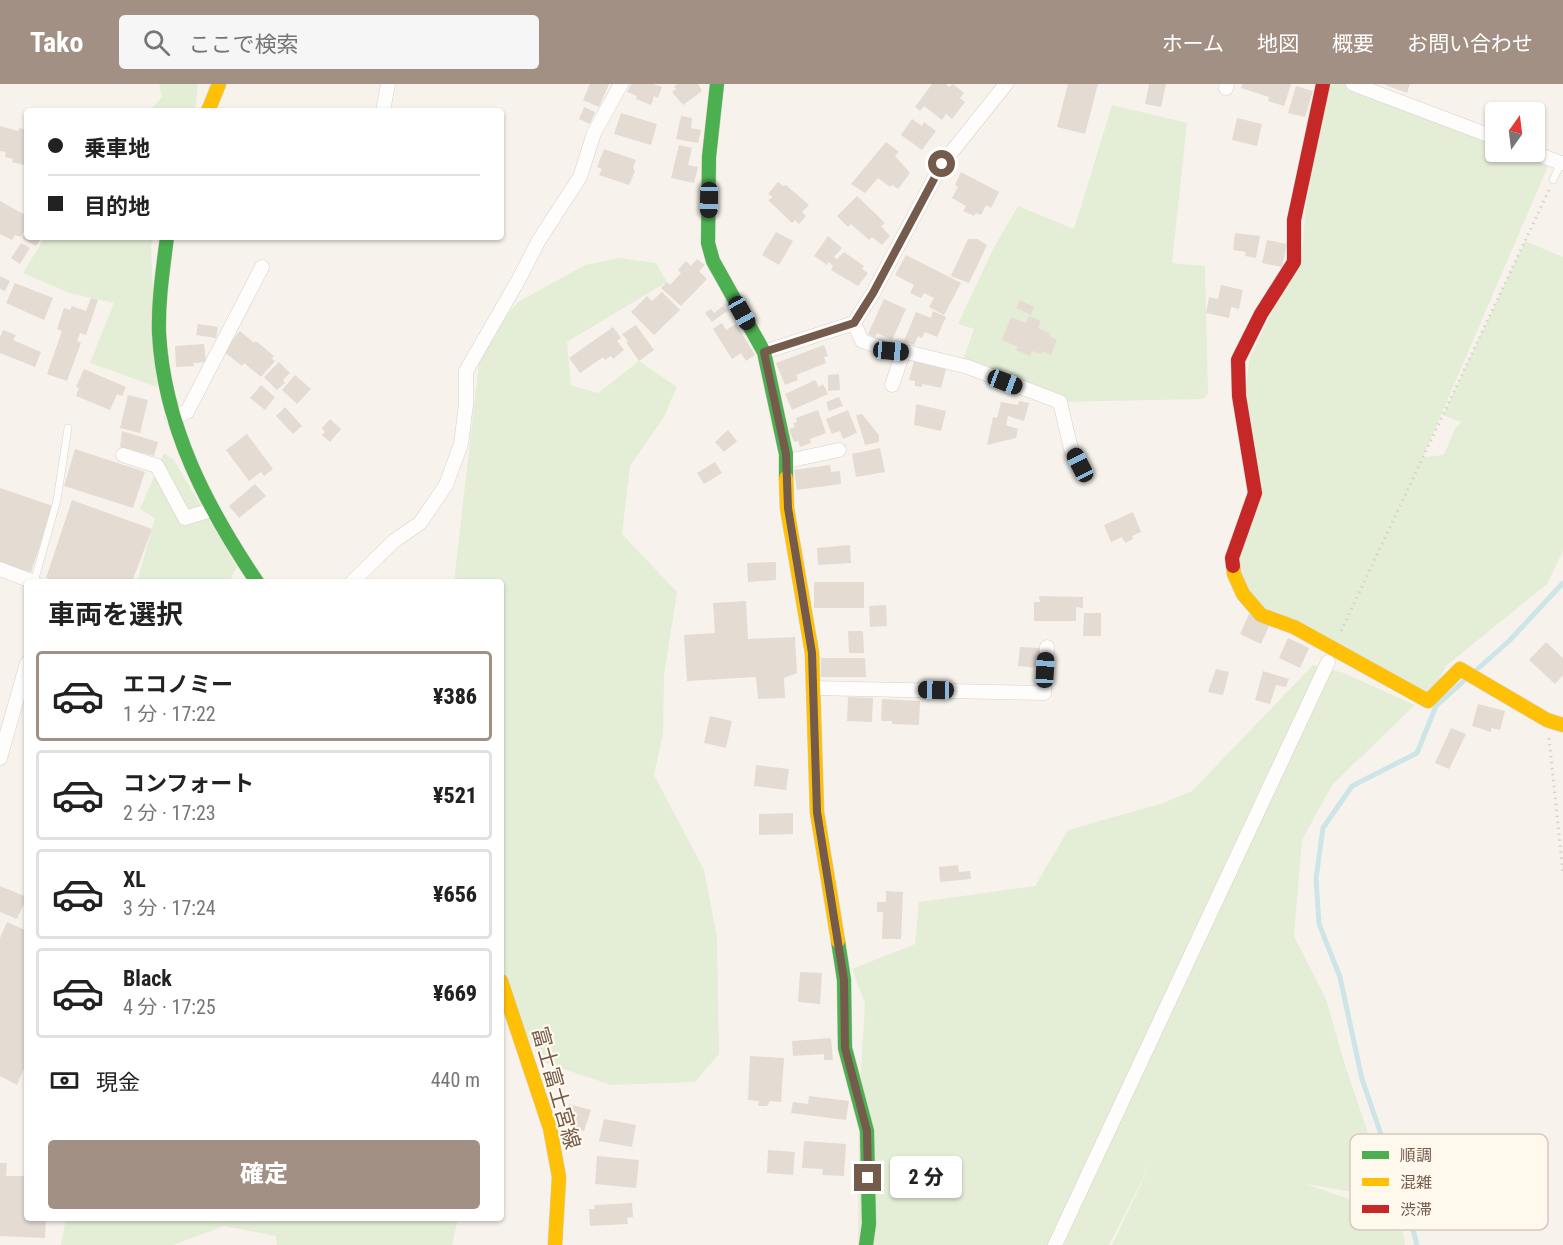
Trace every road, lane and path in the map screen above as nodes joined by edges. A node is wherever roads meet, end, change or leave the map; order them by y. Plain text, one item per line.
1 (219, 84) edge
2 (388, 84) edge
3 (621, 84) edge
4 (717, 84) edge
5 (1006, 84) edge
6 (1323, 84) edge
7 (1353, 84) edge
8 (209, 108) edge
9 (384, 108) edge
10 (1485, 134) edge
11 (1545, 155) edge
12 (1562, 160) edge
13 (1553, 180) joint
14 (165, 240) edge
15 (262, 267) dead end
16 (854, 323) junction
17 (764, 352) junction
18 (903, 352) junction
19 (892, 385) dead end
20 (172, 417) junction
21 (68, 428) dead end
22 (839, 450) dead end
23 (123, 455) dead end
24 (786, 461) junction
25 (1080, 465) dead end
26 (211, 510) junction
27 (0, 568) edge
28 (27, 579) edge
29 (35, 579) edge
30 (255, 579) edge
31 (355, 579) edge
32 (1047, 647) dead end
33 (1333, 647) junction
34 (1328, 662) dead end
35 (24, 674) edge
36 (813, 688) junction
37 (1547, 720) junction
38 (1563, 724) edge
39 (0, 758) edge
40 (1563, 873) edge
41 (504, 990) edge
42 (557, 1242) edge
43 (866, 1245) edge
44 (1055, 1245) edge

1 - 8 street
2 - 9 street
3 - 31 street
4 - 17 street
5 - 16 street
6 - 33 street
7 - 10 street
11 - 12 street
12 - 13 lane
13 - 33 path
14 - 20 street
15 - 20 street
16 - 17 street
16 - 18 street
17 - 24 street
18 - 19 street
18 - 25 street
20 - 26 street
21 - 29 lane
22 - 24 street
23 - 26 street
24 - 36 street
26 - 30 street
27 - 28 street
32 - 36 street
33 - 37 street
34 - 44 street
35 - 39 street
36 - 43 street
37 - 38 street
37 - 40 path
41 - 42 street, 富士富士宮線

